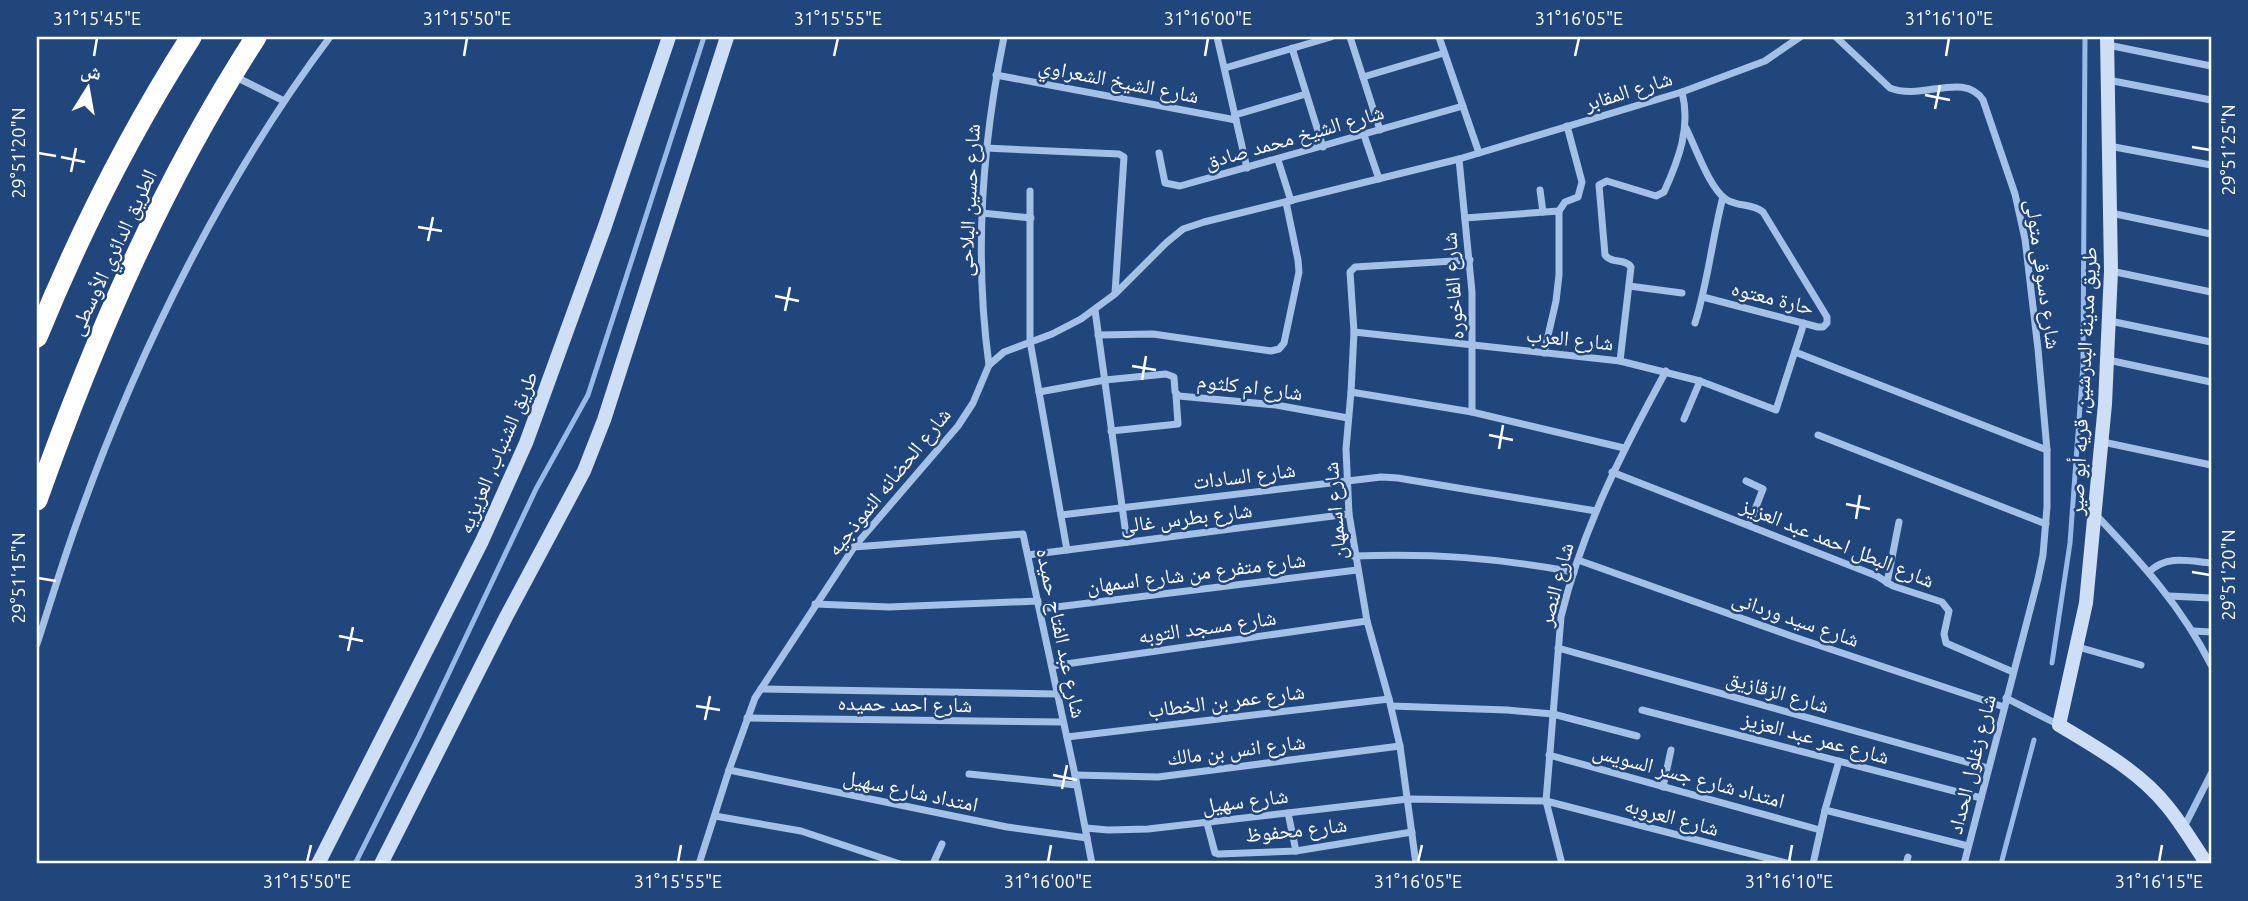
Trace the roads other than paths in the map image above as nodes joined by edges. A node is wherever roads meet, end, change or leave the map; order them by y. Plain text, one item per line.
1 (191, 37) edge
2 (256, 37) edge
3 (330, 37) edge
4 (669, 37) edge
5 (727, 37) edge
6 (1003, 37) edge
7 (1217, 37) edge
8 (1331, 37) edge
9 (1350, 37) edge
10 (1439, 37) edge
11 (1800, 37) edge
12 (1836, 37) edge
13 (2107, 41) edge
14 (1292, 48) junction
15 (1444, 53) junction
16 (2211, 66) edge
17 (1225, 68) junction
18 (232, 75) junction
19 (996, 75) junction
20 (1363, 77) junction
21 (2108, 80) junction
22 (1682, 92) junction
23 (1306, 94) junction
24 (2211, 100) edge
25 (284, 101) junction
26 (1463, 106) junction
27 (1236, 118) junction
28 (1567, 126) junction
29 (1686, 128) junction
30 (1380, 130) junction
31 (1364, 135) junction
32 (1323, 146) junction
33 (2109, 146) junction
34 (985, 148) junction
35 (1158, 153) dead end
36 (1479, 153) junction
37 (1459, 159) junction
38 (1278, 160) junction
39 (2211, 165) edge
40 (1247, 169) junction
41 (1378, 179) junction
42 (1599, 186) junction
43 (1582, 187) junction
44 (1540, 190) dead end
45 (1030, 191) dead end
46 (1723, 197) junction
47 (1288, 201) junction
48 (1559, 211) junction
49 (1543, 212) junction
50 (982, 213) junction
51 (2110, 213) junction
52 (1031, 218) junction
53 (1465, 218) junction
54 (2211, 233) edge
55 (1470, 260) junction
56 (2111, 271) junction
57 (1629, 286) junction
58 (2211, 292) edge
59 (1682, 293) dead end
60 (1115, 294) junction
61 (1703, 298) junction
62 (1095, 310) junction
63 (2110, 321) junction
64 (1695, 323) dead end
65 (1804, 323) junction
66 (1354, 332) junction
67 (1098, 335) junction
68 (37, 337) edge
69 (1030, 341) junction
70 (2211, 342) edge
71 (1474, 345) junction
72 (1795, 352) junction
73 (1544, 353) junction
74 (2108, 360) junction
75 (1620, 362) junction
76 (989, 365) junction
77 (1666, 371) junction
78 (1105, 380) junction
79 (1700, 381) junction
80 (2211, 382) edge
81 (1039, 392) junction
82 (1352, 393) junction
83 (1176, 394) junction
84 (1472, 412) junction
85 (1348, 418) junction
86 (1684, 419) dead end
87 (1111, 431) junction
88 (1818, 435) dead end
89 (2103, 442) junction
90 (1625, 448) junction
91 (2047, 450) junction
92 (2211, 465) edge
93 (1612, 472) junction
94 (1346, 481) junction
95 (1746, 481) dead end
96 (37, 500) edge
97 (1122, 507) junction
98 (1596, 511) junction
99 (1349, 514) junction
100 (1061, 515) junction
101 (2095, 515) junction
102 (1899, 522) dead end
103 (2046, 524) junction
104 (1749, 525) junction
105 (1127, 541) junction
106 (854, 547) junction
107 (1067, 550) junction
108 (1028, 555) junction
109 (1354, 556) junction
110 (1578, 560) junction
111 (2211, 563) edge
112 (1357, 570) junction
113 (2150, 571) junction
114 (1574, 572) junction
115 (1887, 583) junction
116 (2169, 596) junction
117 (2211, 598) edge
118 (815, 604) junction
119 (1039, 605) junction
120 (1367, 621) junction
121 (2193, 631) junction
122 (2211, 632) edge
123 (37, 645) edge
124 (2078, 647) junction
125 (1558, 648) junction
126 (2141, 665) dead end
127 (2211, 665) edge
128 (1052, 666) junction
129 (2013, 671) junction
130 (761, 689) junction
131 (1058, 694) junction
132 (2006, 698) junction
133 (1390, 702) junction
134 (2004, 707) junction
135 (1642, 710) dead end
136 (1553, 714) junction
137 (747, 718) junction
138 (1063, 722) junction
139 (2059, 725) junction
140 (1637, 736) dead end
141 (1067, 737) junction
142 (1400, 746) junction
143 (1671, 750) dead end
144 (1549, 755) junction
145 (1839, 761) junction
146 (1988, 768) junction
147 (729, 770) junction
148 (968, 774) dead end
149 (2211, 774) edge
150 (1075, 775) junction
151 (1076, 785) junction
152 (1663, 786) junction
153 (1981, 798) junction
154 (1408, 799) junction
155 (1546, 801) junction
156 (1825, 810) junction
157 (1288, 813) junction
158 (715, 816) junction
159 (1207, 823) junction
160 (1086, 828) junction
161 (2183, 829) junction
162 (1820, 830) junction
163 (1412, 832) junction
164 (1087, 838) junction
165 (942, 844) dead end
166 (1968, 846) junction
167 (1296, 851) junction
168 (318, 864) edge
169 (381, 864) edge
170 (699, 864) edge
171 (900, 864) edge
172 (933, 864) edge
173 (1092, 864) edge
174 (1416, 864) edge
175 (1562, 864) edge
176 (1790, 864) edge
177 (1813, 864) edge
178 (1964, 864) edge
179 (2207, 864) edge

1 - 68 highway, الطريق الدائري الأوسطى
2 - 18 highway, الطريق الدائري الأوسطى
3 - 25 street
4 - 168 street, طريق الشنباب, العزيزيه
5 - 169 street
6 - 19 street, شارع حسين البلاحى
7 - 17 street, شارع الشيخ الشعراوي
8 - 14 street
9 - 20 street
10 - 15 street
11 - 22 street, شارع المقابر
12 - 91 street, شارع دسوقى متولى
13 - 16 street
13 - 21 street, طريق مدينة البدرشين, قريه أبو صير
14 - 17 street
14 - 23 street
15 - 20 street
15 - 26 street
17 - 27 street, شارع الشيخ الشعراوي
18 - 25 street
18 - 96 highway, الطريق الدائري الأوسطى
19 - 27 street, شارع الشيخ الشعراوي
19 - 34 street, شارع حسين البلاحى
20 - 30 street
21 - 24 street
21 - 33 street, طريق مدينة البدرشين, قريه أبو صير
22 - 28 street, شارع المقابر
22 - 29 street
23 - 27 street
23 - 32 street
25 - 123 street
26 - 30 street, شارع الشيخ محمد صادق
26 - 36 street
27 - 40 street, شارع الشيخ الشعراوي
28 - 36 street, شارع المقابر
28 - 43 street
29 - 42 street
29 - 46 street
30 - 31 street, شارع الشيخ محمد صادق
31 - 32 street, شارع الشيخ محمد صادق
31 - 41 street
32 - 38 street, شارع الشيخ محمد صادق
33 - 39 street
33 - 51 street, طريق مدينة البدرشين, قريه أبو صير
34 - 50 street, شارع حسين البلاحى
34 - 60 street
35 - 40 street, شارع الشيخ محمد صادق
36 - 37 street, شارع المقابر
37 - 41 street
37 - 53 street, شارع الفاخوره
38 - 40 street, شارع الشيخ محمد صادق
38 - 47 street
41 - 47 street
42 - 43 street
42 - 57 street
43 - 48 street
44 - 49 street
45 - 52 street
46 - 61 street
46 - 65 street, حارة معتوه
47 - 60 street
47 - 67 street
48 - 49 street
48 - 73 street
49 - 53 street
50 - 52 street
50 - 76 street, شارع حسين البلاحى
51 - 54 street
51 - 56 street, طريق مدينة البدرشين, قريه أبو صير
52 - 69 street
53 - 55 street, شارع الفاخوره
55 - 66 street, شارع اسمهان
55 - 71 street, شارع الفاخوره
56 - 58 street
56 - 63 street, طريق مدينة البدرشين, قريه أبو صير
57 - 59 street
57 - 75 street
60 - 62 street
61 - 64 street
61 - 65 street, حارة معتوه
62 - 67 street
62 - 69 street
63 - 70 street
63 - 74 street, طريق مدينة البدرشين, قريه أبو صير
65 - 72 street
66 - 71 street, شارع العرب
66 - 82 street, شارع اسمهان
67 - 78 street
69 - 76 street
69 - 81 street
71 - 73 street, شارع العرب
71 - 84 street, شارع الفاخوره
72 - 79 street, شارع العرب
72 - 91 street
73 - 75 street, شارع العرب
74 - 80 street
74 - 89 street, طريق مدينة البدرشين, قريه أبو صير
75 - 77 street, شارع العرب
76 - 106 street, شارع الحضانه النموذجيه
77 - 79 street, شارع العرب
77 - 90 street, شارع النصر
78 - 81 street, شارع ام كلثوم
78 - 83 street, شارع ام كلثوم
78 - 87 street
79 - 86 street
81 - 100 street
82 - 84 street
82 - 85 street, شارع اسمهان
83 - 85 street, شارع ام كلثوم
83 - 87 street
84 - 90 street
85 - 94 street, شارع اسمهان
87 - 97 street
88 - 103 street
89 - 92 street
89 - 101 street, طريق مدينة البدرشين, قريه أبو صير
90 - 93 street, شارع النصر
91 - 103 street, شارع دسوقى متولى
93 - 98 street, شارع النصر
93 - 104 street, شارع البطل احمد عبد العزيز
94 - 97 street, شارع السادات
94 - 98 street, شارع السادات
94 - 99 street, شارع اسمهان
95 - 104 street
97 - 100 street, شارع السادات
97 - 105 street
98 - 110 street, شارع النصر
99 - 105 street, شارع بطرس غالى
99 - 109 street, شارع اسمهان
100 - 107 street
101 - 113 street
101 - 124 street, طريق مدينة البدرشين, قريه أبو صير
102 - 115 street
103 - 129 street, شارع دسوقى متولى
104 - 115 street, شارع البطل احمد عبد العزيز
105 - 107 street, شارع بطرس غالى
106 - 108 street, شارع عبد الفتاح حميده
106 - 118 street, شارع الحضانه النموذجيه
107 - 108 street, شارع بطرس غالى
108 - 119 street, شارع عبد الفتاح حميده
109 - 112 street, شارع اسمهان
109 - 114 street
110 - 114 street, شارع النصر
110 - 134 street, شارع سيد وردانى
111 - 113 street
112 - 119 street, شارع متفرع من شارع اسمهان
112 - 120 street, شارع اسمهان
113 - 116 street
114 - 125 street, شارع النصر
115 - 129 street, شارع البطل احمد عبد العزيز
116 - 117 street
116 - 121 street
118 - 119 street, شارع متفرع من شارع اسمهان
118 - 130 street, شارع الحضانه النموذجيه
119 - 128 street, شارع عبد الفتاح حميده
120 - 128 street, شارع مسجد التوبه
120 - 133 street, شارع اسمهان
121 - 122 street
121 - 127 street
124 - 126 street
124 - 139 street, طريق مدينة البدرشين, قريه أبو صير
125 - 136 street, شارع النصر
125 - 146 street, شارع الزقازيق
128 - 131 street, شارع عبد الفتاح حميده
129 - 132 street, شارع زغلول الحداد
130 - 131 street
130 - 137 street, شارع الحضانه النموذجيه
131 - 138 street, شارع عبد الفتاح حميده
132 - 134 street, شارع زغلول الحداد
132 - 139 street
133 - 136 street, شارع عمر بن الخطاب
133 - 141 street, شارع عمر بن الخطاب
133 - 142 street, شارع اسمهان
134 - 146 street, شارع زغلول الحداد
135 - 145 street, شارع عمر عبد العزيز
136 - 140 street, شارع عمر بن الخطاب
136 - 144 street, شارع النصر
137 - 138 street, شارع احمد حميده
137 - 147 street, شارع الحضانه النموذجيه
138 - 141 street, شارع عبد الفتاح حميده
139 - 161 street
141 - 150 street, شارع عبد الفتاح حميده
142 - 150 street, شارع انس بن مالك
142 - 154 street, شارع اسمهان
143 - 152 street
144 - 152 street, امتداد شارع جسر السويس
144 - 155 street, شارع النصر
145 - 153 street, شارع عمر عبد العزيز
145 - 156 street
146 - 153 street, شارع زغلول الحداد
147 - 158 street, شارع الحضانه النموذجيه
147 - 164 street, امتداد شارع سهيل
148 - 151 street
149 - 161 street
150 - 151 street, شارع عبد الفتاح حميده
151 - 160 street, شارع عبد الفتاح حميده
152 - 162 street, امتداد شارع جسر السويس
153 - 166 street, شارع زغلول الحداد
154 - 155 street, شارع سهيل
154 - 157 street, شارع سهيل
154 - 163 street, شارع اسمهان
155 - 175 street, شارع النصر
155 - 176 street, شارع العروبه
156 - 162 street
156 - 166 street
157 - 159 street, شارع سهيل
157 - 167 street
158 - 170 street, شارع الحضانه النموذجيه
158 - 171 street
159 - 160 street, شارع سهيل
159 - 167 street, شارع محفوظ
160 - 164 street, شارع عبد الفتاح حميده
161 - 179 street
162 - 177 street
163 - 167 street, شارع محفوظ
163 - 174 street, شارع اسمهان
164 - 173 street, شارع عبد الفتاح حميده
165 - 172 street
166 - 178 street, شارع زغلول الحداد

